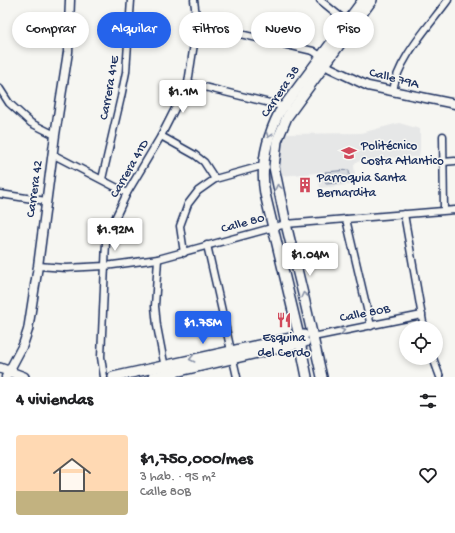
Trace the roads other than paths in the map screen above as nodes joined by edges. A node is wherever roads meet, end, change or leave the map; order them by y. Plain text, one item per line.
1 (70, 0) edge
2 (131, 0) edge
3 (194, 0) edge
4 (320, 0) edge
5 (363, 0) edge
6 (372, 0) edge
7 (448, 0) edge
8 (196, 12) edge
9 (335, 12) edge
10 (354, 12) edge
11 (243, 35) edge
12 (193, 48) edge
13 (331, 48) edge
14 (323, 60) junction
15 (188, 83) junction
16 (0, 89) edge
17 (393, 92) junction
18 (455, 104) edge
19 (288, 108) junction
20 (55, 135) junction
21 (161, 136) junction
22 (443, 136) dead end
23 (52, 154) junction
24 (455, 161) edge
25 (443, 162) junction
26 (263, 167) junction
27 (274, 167) junction
28 (102, 179) junction
29 (215, 179) junction
30 (127, 193) junction
31 (0, 194) edge
32 (46, 201) junction
33 (444, 210) junction
34 (455, 210) edge
35 (404, 214) junction
36 (346, 219) junction
37 (286, 224) junction
38 (272, 228) junction
39 (207, 245) junction
40 (184, 253) junction
41 (158, 259) junction
42 (38, 266) junction
43 (106, 266) junction
44 (422, 315) junction
45 (423, 321) edge
46 (371, 326) junction
47 (313, 337) junction
48 (299, 339) junction
49 (232, 354) junction
50 (436, 365) edge
51 (0, 368) edge
52 (166, 372) edge
53 (8, 374) edge
54 (24, 377) edge
55 (104, 377) edge
56 (113, 377) edge
57 (153, 377) edge
58 (237, 377) edge
59 (307, 377) edge
60 (322, 377) edge
61 (440, 377) edge

1 - 20 street, Carrera 42
2 - 28 street, Carrera 41E
3 - 8 street, Carrera 41D
4 - 9 street
5 - 10 main road, Carrera 38
6 - 14 main road, Carrera 38
7 - 17 street
11 - 14 street, Calle 79A
12 - 15 street, Carrera 41D
13 - 14 main road, Carrera 38
14 - 17 street, Calle 79A
14 - 19 main road, Carrera 38
15 - 19 street
15 - 21 street, Carrera 41D
16 - 20 street
17 - 18 street, Calle 79A
19 -> 26 main road, Carrera 38
19 - 27 main road, Carrera 38
20 - 23 street, Carrera 42
21 - 29 street
21 - 30 street, Carrera 41D
22 - 25 street
23 - 28 street
23 - 32 street, Carrera 42
24 - 25 street
25 - 33 street
26 - 27 street
26 - 29 street
26 - 38 main road, Carrera 38
37 -> 27 main road, Carrera 38
28 - 30 street
29 - 40 street
30 - 43 street, Carrera 41D
31 - 32 street
32 - 42 street, Carrera 42
33 - 34 street, Calle 80
33 - 35 street, Calle 80
35 - 36 street, Calle 80
35 - 44 street
36 - 37 street, Calle 80
36 - 46 street
37 - 38 street, Calle 80
47 -> 37 main road, Carrera 38
38 - 39 street, Calle 80
38 - 48 main road, Carrera 38
39 - 40 street, Calle 80
39 - 49 street
40 - 41 street, Calle 80
41 - 43 street, Calle 80
41 - 52 street
42 - 43 street, Calle 80
42 - 53 street, Carrera 42
43 - 55 street, Carrera 41D
44 - 45 street
44 - 46 street, Calle 80B
47 -> 46 street, Calle 80B
47 - 48 main road, Calle 80B
47 - 60 main road, Carrera 38
48 - 49 main road, Calle 80B
48 - 59 main road, Carrera 38
49 - 52 main road, Calle 80B
49 - 58 street
50 - 61 street
51 - 53 main road
52 - 56 main road, Calle 80B
52 - 57 main road, Calle 80B
53 - 54 main road

